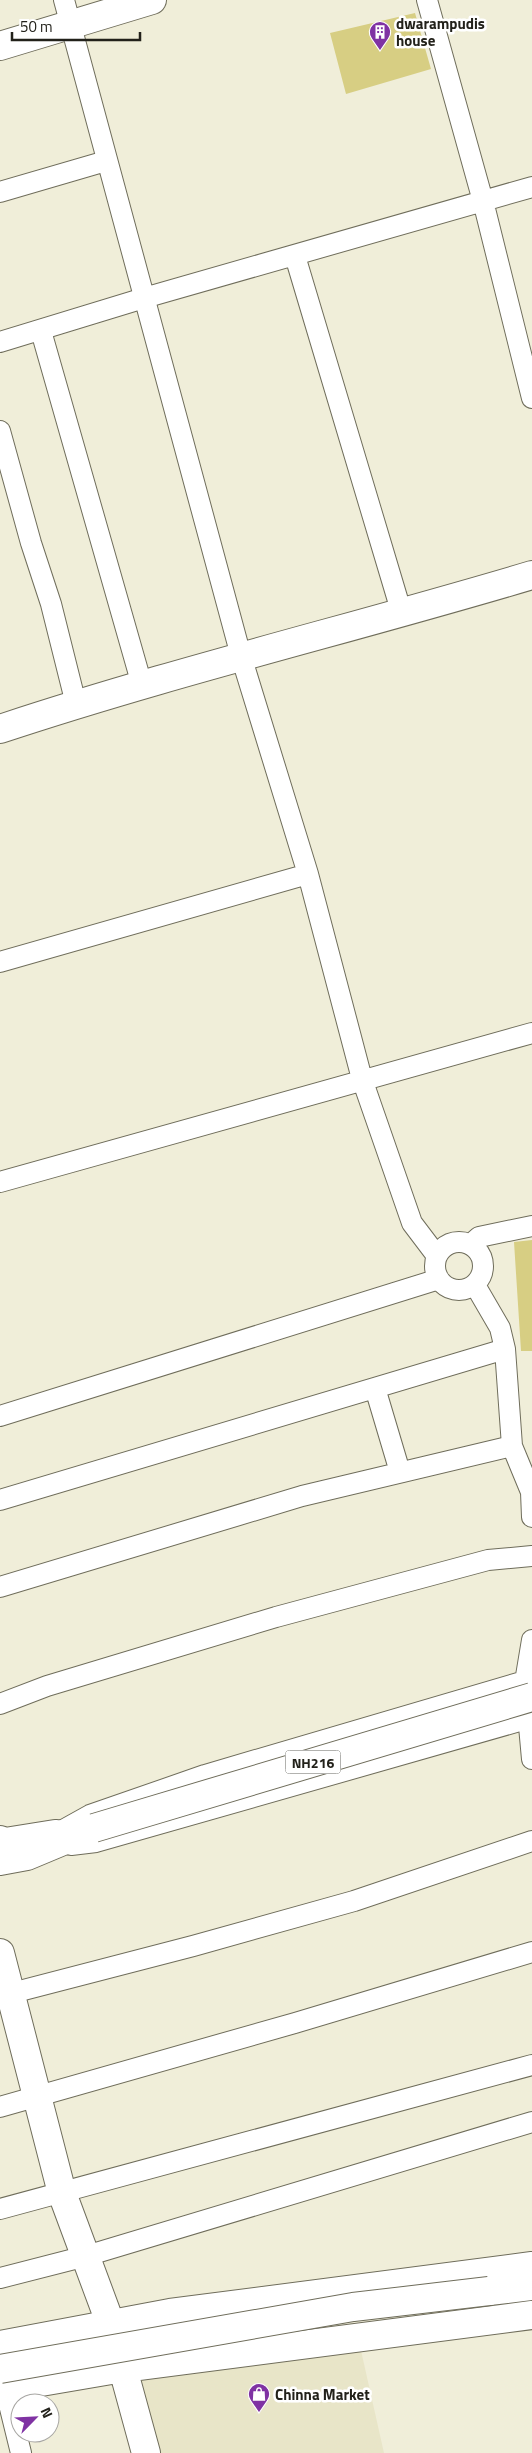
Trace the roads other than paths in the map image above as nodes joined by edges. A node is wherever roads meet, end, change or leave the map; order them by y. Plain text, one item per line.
1 (152, 0) edge
2 (427, 0) edge
3 (68, 12) edge
4 (0, 46) edge
5 (106, 161) junction
6 (532, 186) edge
7 (0, 192) edge
8 (483, 201) junction
9 (294, 256) junction
10 (144, 298) junction
11 (41, 330) junction
12 (0, 342) edge
13 (532, 398) edge
14 (0, 431) edge
15 (532, 575) edge
16 (402, 614) junction
17 (241, 656) junction
18 (142, 685) junction
19 (76, 704) junction
20 (0, 729) edge
21 (308, 874) junction
22 (0, 962) edge
23 (532, 1033) edge
24 (362, 1079) junction
25 (0, 1182) edge
26 (532, 1226) edge
27 (471, 1244) junction
28 (437, 1256) junction
29 (439, 1279) junction
30 (474, 1286) junction
31 (506, 1349) junction
32 (375, 1388) junction
33 (0, 1416) edge
34 (512, 1446) junction
35 (400, 1472) junction
36 (0, 1500) edge
37 (532, 1517) edge
38 (532, 1556) edge
39 (0, 1587) edge
40 (532, 1640) edge
41 (530, 1694) edge
42 (0, 1704) edge
43 (532, 1758) edge
44 (70, 1836) junction
45 (0, 1840) edge
46 (532, 1841) edge
47 (0, 1861) edge
48 (532, 1952) edge
49 (0, 1953) edge
50 (5, 1995) edge
51 (532, 2065) edge
52 (37, 2096) junction
53 (0, 2107) edge
54 (532, 2122) edge
55 (62, 2193) junction
56 (0, 2209) edge
57 (86, 2256) junction
58 (532, 2266) edge
59 (0, 2278) edge
60 (532, 2286) edge
61 (532, 2315) edge
62 (111, 2325) junction
63 (0, 2345) edge
64 (123, 2368) junction
65 (2, 2382) edge
66 (21, 2453) edge
67 (146, 2453) edge

1 - 3 main road
2 - 8 street
3 - 4 main road
3 - 5 street
5 - 7 street
5 - 10 street
6 - 8 street
8 - 9 street
8 - 13 street
9 - 10 street
9 - 16 street
10 - 11 street
10 - 17 street
11 - 12 street
11 - 18 street
14 - 19 street
15 - 16 main road
16 - 17 main road
17 - 18 main road
17 - 21 street
18 - 19 main road
19 - 20 main road
21 - 22 street
21 - 24 street
23 - 24 street
24 - 25 street
24 - 28 street
26 - 27 street
27 - 28 street
27 - 30 street
28 - 29 street
29 - 30 street
29 - 33 street
30 - 31 street
31 - 32 street
31 - 34 street
32 - 35 street
32 - 36 street
34 - 35 street
34 - 37 street
35 - 39 street
38 - 42 street
40 - 41 street
41 - 43 street
41 - 44 main road, NH216, bridge
41 - 44 street
41 - 44 street
44 - 45 main road
44 - 47 main road, NH216
46 - 50 street
48 - 52 street
49 - 50 main road
50 - 52 main road
51 - 55 street
52 - 53 street
52 - 55 main road
54 - 57 street
55 - 56 street
55 - 57 main road
57 - 59 street
57 - 62 main road
58 - 62 main road
60 - 65 main road, bridge
61 - 64 main road
62 - 63 main road
62 - 64 main road
64 - 65 main road
64 - 67 main road
65 - 66 street

